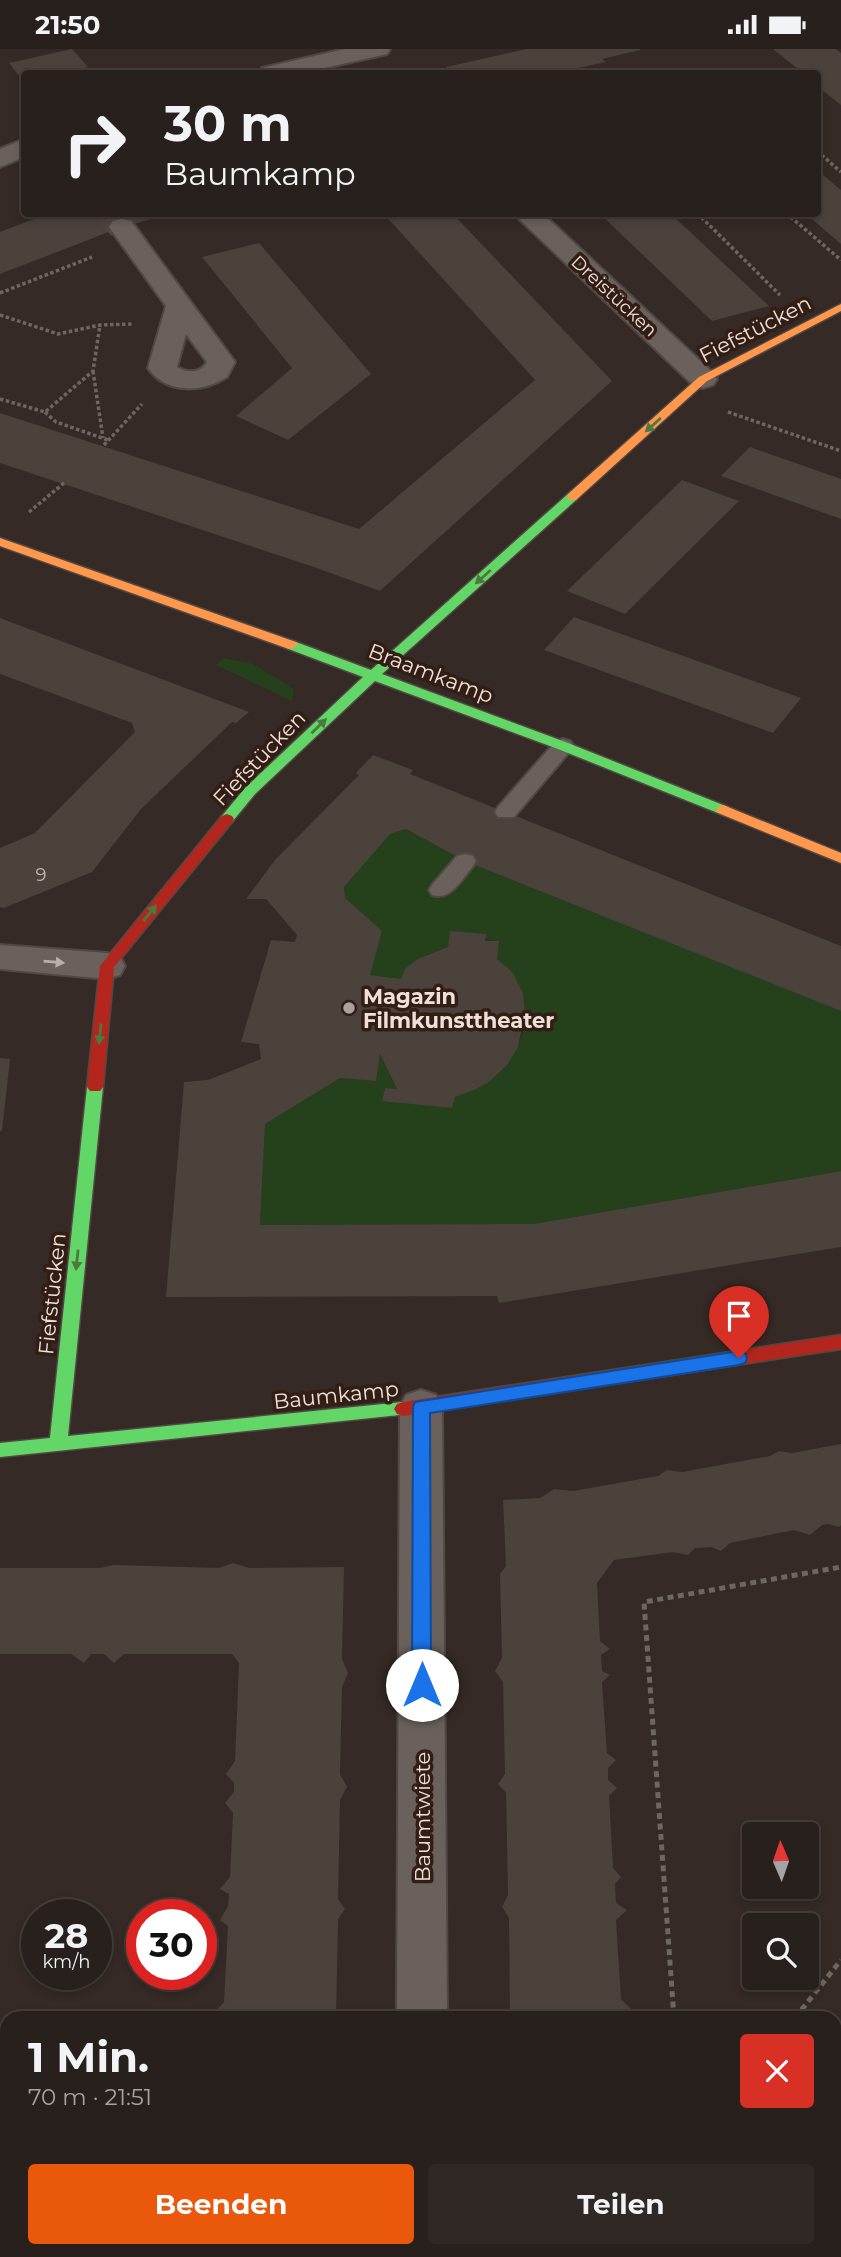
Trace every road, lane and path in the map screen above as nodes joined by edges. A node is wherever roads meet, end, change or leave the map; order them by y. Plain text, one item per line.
1 (368, 51) edge
2 (284, 70) edge
3 (375, 70) edge
4 (21, 148) edge
5 (821, 154) edge
6 (0, 159) edge
7 (841, 172) edge
8 (530, 217) edge
9 (701, 217) edge
10 (791, 217) edge
11 (127, 234) joint
12 (841, 260) edge
13 (0, 293) edge
14 (841, 307) edge
15 (177, 314) junction
16 (0, 315) edge
17 (100, 325) junction
18 (811, 325) junction
19 (93, 371) junction
20 (169, 376) junction
21 (694, 388) junction
22 (0, 400) edge
23 (45, 412) junction
24 (106, 439) junction
25 (104, 445) dead end
26 (841, 451) edge
27 (0, 542) edge
28 (374, 674) junction
29 (563, 746) junction
30 (506, 812) dead end
31 (841, 858) edge
32 (465, 861) dead end
33 (440, 890) dead end
34 (0, 957) edge
35 (107, 966) junction
36 (841, 1342) edge
37 (421, 1407) junction
38 (58, 1445) junction
39 (0, 1450) edge
40 (841, 1567) edge
41 (841, 1961) edge
42 (422, 2011) edge
43 (673, 2011) edge
44 (801, 2011) edge

1 - 2 street
1 - 3 street
4 - 6 street
5 - 7 path
8 - 21 street, Dreistücken
9 - 18 path
10 - 12 path
11 - 13 path
11 - 15 street
14 - 18 street, Fiefstücken
15 - 17 path
15 - 20 street
15 - 20 street
16 - 17 path
17 - 19 path
18 - 21 street, Fiefstücken
19 - 23 path
19 - 24 path
20 - 24 path
21 - 26 path
21 -> 28 street, Fiefstücken
22 - 23 path
23 - 24 path
24 - 25 path
27 - 28 street, Braamkamp
28 - 29 street, Braamkamp
35 -> 28 street, Fiefstücken
29 - 30 lane
29 - 31 street, Braamkamp
32 - 33 lane
34 -> 35 street
35 -> 38 street, Fiefstücken
36 - 37 street, Baumkamp
37 - 38 street, Baumkamp
37 - 42 street, Baumtwiete
38 - 39 street, Baumkamp
40 - 43 path
41 - 44 path

